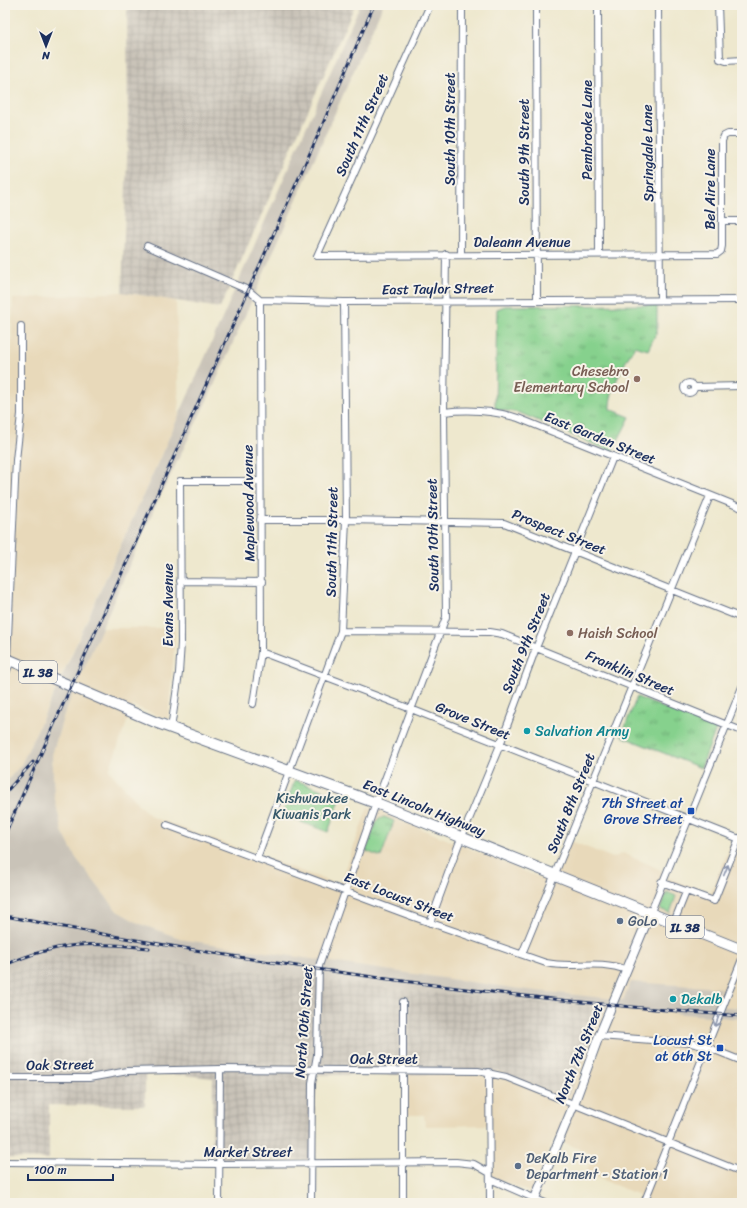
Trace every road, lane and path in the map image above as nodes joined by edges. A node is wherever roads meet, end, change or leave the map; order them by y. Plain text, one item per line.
1 (430, 5) edge
2 (462, 5) edge
3 (536, 5) edge
4 (598, 5) edge
5 (658, 5) edge
6 (718, 5) edge
7 (742, 60) edge
8 (742, 134) edge
9 (722, 221) junction
10 (742, 221) edge
11 (146, 246) dead end
12 (722, 246) joint
13 (446, 254) junction
14 (461, 254) junction
15 (536, 254) junction
16 (599, 254) junction
17 (661, 254) junction
18 (317, 256) joint
19 (260, 300) junction
20 (537, 300) junction
21 (660, 300) junction
22 (742, 300) edge
23 (446, 301) junction
24 (344, 302) junction
25 (21, 326) dead end
26 (742, 386) edge
27 (694, 387) dead end
28 (444, 412) junction
29 (614, 456) junction
30 (260, 481) junction
31 (710, 496) junction
32 (742, 508) edge
33 (260, 520) junction
34 (346, 520) junction
35 (445, 522) junction
36 (576, 552) junction
37 (180, 581) junction
38 (262, 582) junction
39 (672, 591) junction
40 (742, 618) edge
41 (341, 631) junction
42 (441, 632) junction
43 (536, 648) junction
44 (261, 652) junction
45 (8, 660) edge
46 (5, 675) edge
47 (324, 676) junction
48 (631, 687) junction
49 (742, 687) edge
50 (253, 704) dead end
51 (411, 709) junction
52 (726, 725) junction
53 (171, 729) junction
54 (742, 731) edge
55 (500, 744) junction
56 (288, 772) junction
57 (593, 780) junction
58 (376, 803) junction
59 (688, 818) junction
60 (167, 825) dead end
61 (461, 838) junction
62 (740, 839) edge
63 (257, 858) junction
64 (556, 875) junction
65 (661, 882) junction
66 (345, 890) junction
67 (686, 892) junction
68 (650, 914) junction
69 (430, 922) junction
70 (674, 922) junction
71 (742, 950) edge
72 (522, 954) junction
73 (742, 958) edge
74 (627, 970) junction
75 (403, 1002) dead end
76 (599, 1036) junction
77 (707, 1047) junction
78 (742, 1061) edge
79 (220, 1069) junction
80 (314, 1070) junction
81 (404, 1071) junction
82 (489, 1072) junction
83 (7, 1078) dead end
84 (574, 1104) junction
85 (668, 1143) junction
86 (5, 1162) edge
87 (403, 1162) junction
88 (219, 1164) junction
89 (311, 1164) junction
90 (488, 1172) junction
91 (742, 1172) edge
92 (490, 1179) junction
93 (533, 1201) edge
94 (219, 1203) edge
95 (311, 1203) edge
96 (403, 1203) edge
97 (490, 1203) edge
98 (545, 1203) edge
99 (644, 1203) edge

1 - 18 street, South 11th Street
2 - 14 street, South 10th Street
3 - 15 street, South 9th Street
4 - 16 street, Pembrooke Lane
5 - 17 street, Springdale Lane
6 - 7 street
8 - 9 street, Bel Aire Lane
9 - 10 street
9 - 12 street, Bel Aire Lane
11 - 19 street
12 - 17 street, Daleann Avenue
13 - 14 street, Daleann Avenue
13 - 18 street, Daleann Avenue
13 - 23 street, South 10th Street
14 - 15 street, Daleann Avenue
15 - 16 street, Daleann Avenue
15 - 20 street, South 9th Street
16 - 17 street, Daleann Avenue
17 - 21 street, Springdale Lane
19 - 24 street, East Taylor Street
19 - 30 street, Maplewood Avenue
20 - 21 street, East Taylor Street
20 - 23 street, East Taylor Street
21 - 22 street, East Taylor Street
23 - 24 street, East Taylor Street
23 - 28 street, South 10th Street
24 - 34 street, South 11th Street
25 - 45 street
26 - 27 street
28 - 29 street, East Garden Street
28 - 35 street, South 10th Street
29 - 31 street, East Garden Street
29 - 36 street, South 9th Street
30 - 33 street, Maplewood Avenue
30 - 37 street, Evans Avenue
31 - 32 street, East Garden Street
31 - 39 street, South 8th Street
33 - 34 street, Prospect Street
33 - 38 street, Maplewood Avenue
34 - 35 street, Prospect Street
34 - 41 street, South 11th Street
35 - 36 street, Prospect Street
35 - 42 street, South 10th Street
36 - 39 street, Prospect Street
36 - 43 street, South 9th Street
37 - 38 street
37 - 53 street, Evans Avenue
38 - 44 street, Maplewood Avenue
39 - 40 street, Prospect Street
39 - 48 street, South 8th Street
41 - 42 street, Franklin Street
41 - 47 street, South 11th Street
42 - 43 street, Franklin Street
42 - 51 street, South 10th Street
43 - 48 street, Franklin Street
43 - 55 street, South 9th Street
44 - 47 street, Grove Street
44 - 50 street, Maplewood Avenue
45 - 46 street
45 - 53 main road, East Lincoln Highway / IL 38
47 - 51 street, Grove Street
47 - 56 street, South 11th Street
48 - 52 street, Franklin Street
48 - 57 street, South 8th Street
49 - 52 street
51 - 55 street, Grove Street
51 - 58 street, South 10th Street
52 - 54 street, Franklin Street
52 - 59 street
53 - 56 main road, East Lincoln Highway / IL 38
55 - 57 street, Grove Street
55 - 61 street, South 9th Street
56 - 58 main road, East Lincoln Highway / IL 38
56 - 63 street, South 11th Street
57 - 59 street, Grove Street
57 - 64 street, South 8th Street
58 - 61 main road, East Lincoln Highway / IL 38
58 - 66 street, North 10th Street
59 - 62 street, Grove Street
59 - 65 street
60 - 63 street, East Locust Street
61 - 64 main road, East Lincoln Highway / IL 38
61 - 69 street, South 9th Street
67 -> 62 street
63 - 66 street, East Locust Street
64 - 68 main road, East Lincoln Highway / IL 38
64 - 72 street, South 8th Street
65 - 67 street
65 - 68 street
66 - 69 street, East Locust Street
66 - 80 street, North 10th Street
67 - 70 street
68 - 70 main road, East Lincoln Highway / IL 38
68 - 74 street, North 7th Street
69 - 72 street, East Locust Street
70 - 71 main road, East Lincoln Highway / IL 38
72 - 74 street, East Locust Street
73 -> 77 street
74 - 76 street, North 7th Street
75 - 81 street
76 - 77 street
76 - 84 street, North 7th Street
77 - 78 street
77 - 85 street
79 - 80 street, Oak Street
79 - 83 street, Oak Street
79 - 88 street
80 - 81 street, Oak Street
80 - 89 street, North 10th Street
81 - 82 street, Oak Street
81 - 87 street
82 - 84 street, Oak Street
82 - 90 street
84 - 85 street, Oak Street
84 - 93 street, North 7th Street
85 - 91 street, Oak Street
85 - 99 street
86 - 88 street, Market Street
87 - 89 street, Market Street
87 - 90 street, Market Street
87 - 96 street
88 - 89 street, Market Street
88 - 94 street
89 - 95 street, North 10th Street
90 - 92 street
92 - 93 street
92 - 97 street
93 - 98 street

